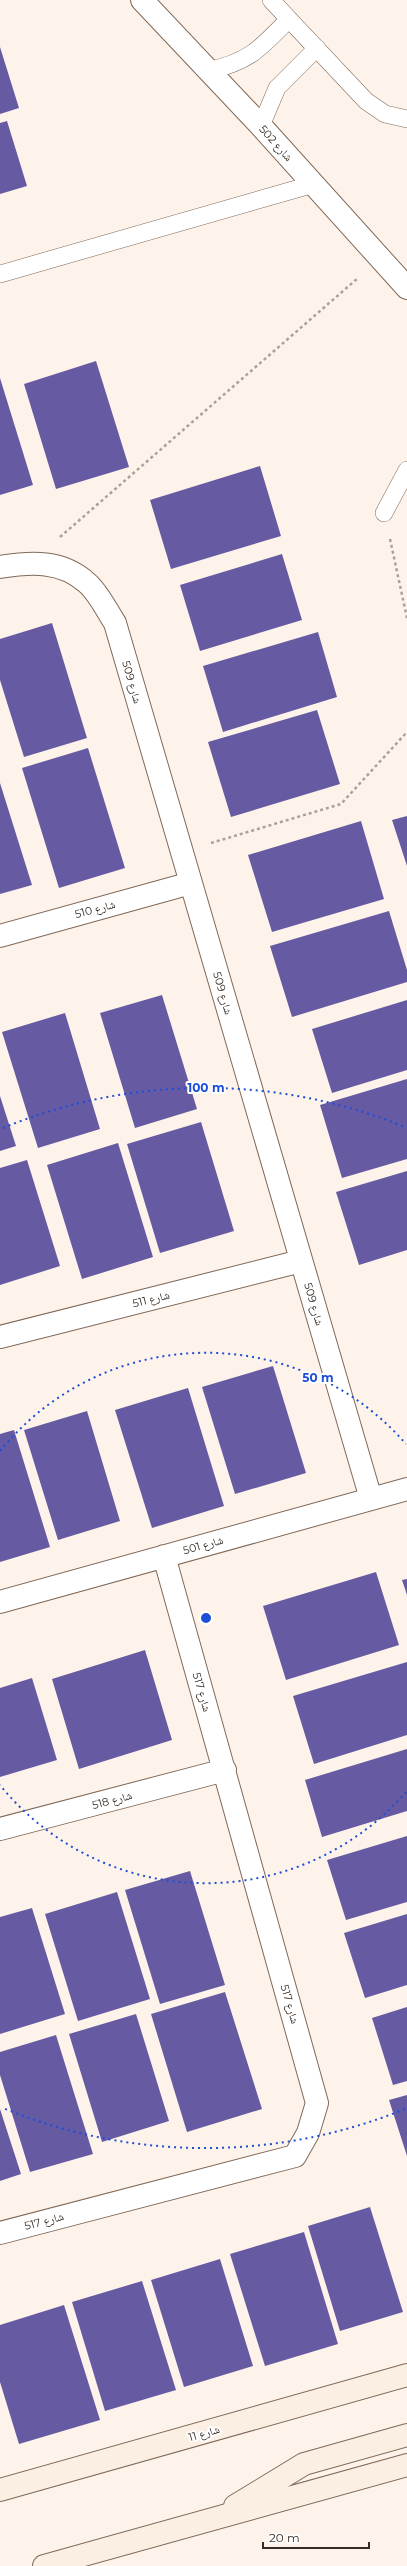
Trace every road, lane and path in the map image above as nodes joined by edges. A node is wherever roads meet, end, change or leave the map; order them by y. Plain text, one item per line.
1 (142, 0) edge
2 (271, 0) edge
3 (289, 19) junction
4 (316, 48) junction
5 (207, 71) junction
6 (407, 119) edge
7 (261, 126) junction
8 (314, 184) junction
9 (380, 258) junction
10 (0, 274) edge
11 (407, 288) edge
12 (407, 470) edge
13 (384, 513) joint
14 (31, 562) junction
15 (0, 566) edge
16 (407, 618) edge
17 (407, 732) edge
18 (182, 852) junction
19 (191, 883) junction
20 (0, 936) edge
21 (301, 1261) junction
22 (0, 1337) edge
23 (407, 1489) edge
24 (371, 1499) junction
25 (164, 1556) junction
26 (0, 1602) edge
27 (225, 1770) junction
28 (0, 1829) edge
29 (0, 2233) edge
30 (407, 2375) edge
31 (407, 2435) edge
32 (407, 2465) edge
33 (0, 2490) edge
34 (214, 2519) junction
35 (44, 2566) edge

1 - 5 street, شارع 502
2 - 3 lane
3 - 4 lane
3 - 5 lane
4 - 6 lane
4 - 7 lane
5 - 7 street, شارع 502
7 - 8 street, شارع 502
8 - 9 street, شارع 502
8 - 10 lane
9 - 11 street, شارع 502
9 - 14 path
12 - 13 lane
13 - 16 path
14 - 15 street, شارع 509
14 - 18 street, شارع 509
17 - 18 path
18 - 19 street, شارع 509
19 - 20 street, شارع 510
19 - 21 street, شارع 509
21 - 22 street, شارع 511
21 - 24 street, شارع 509
23 - 24 street, شارع 501
24 - 25 street, شارع 501
25 - 26 street, شارع 501
25 - 27 street, شارع 517
27 - 28 street, شارع 518
27 - 29 street, شارع 517
30 - 33 street, شارع 11
31 - 34 street
32 - 34 street
34 - 35 street

